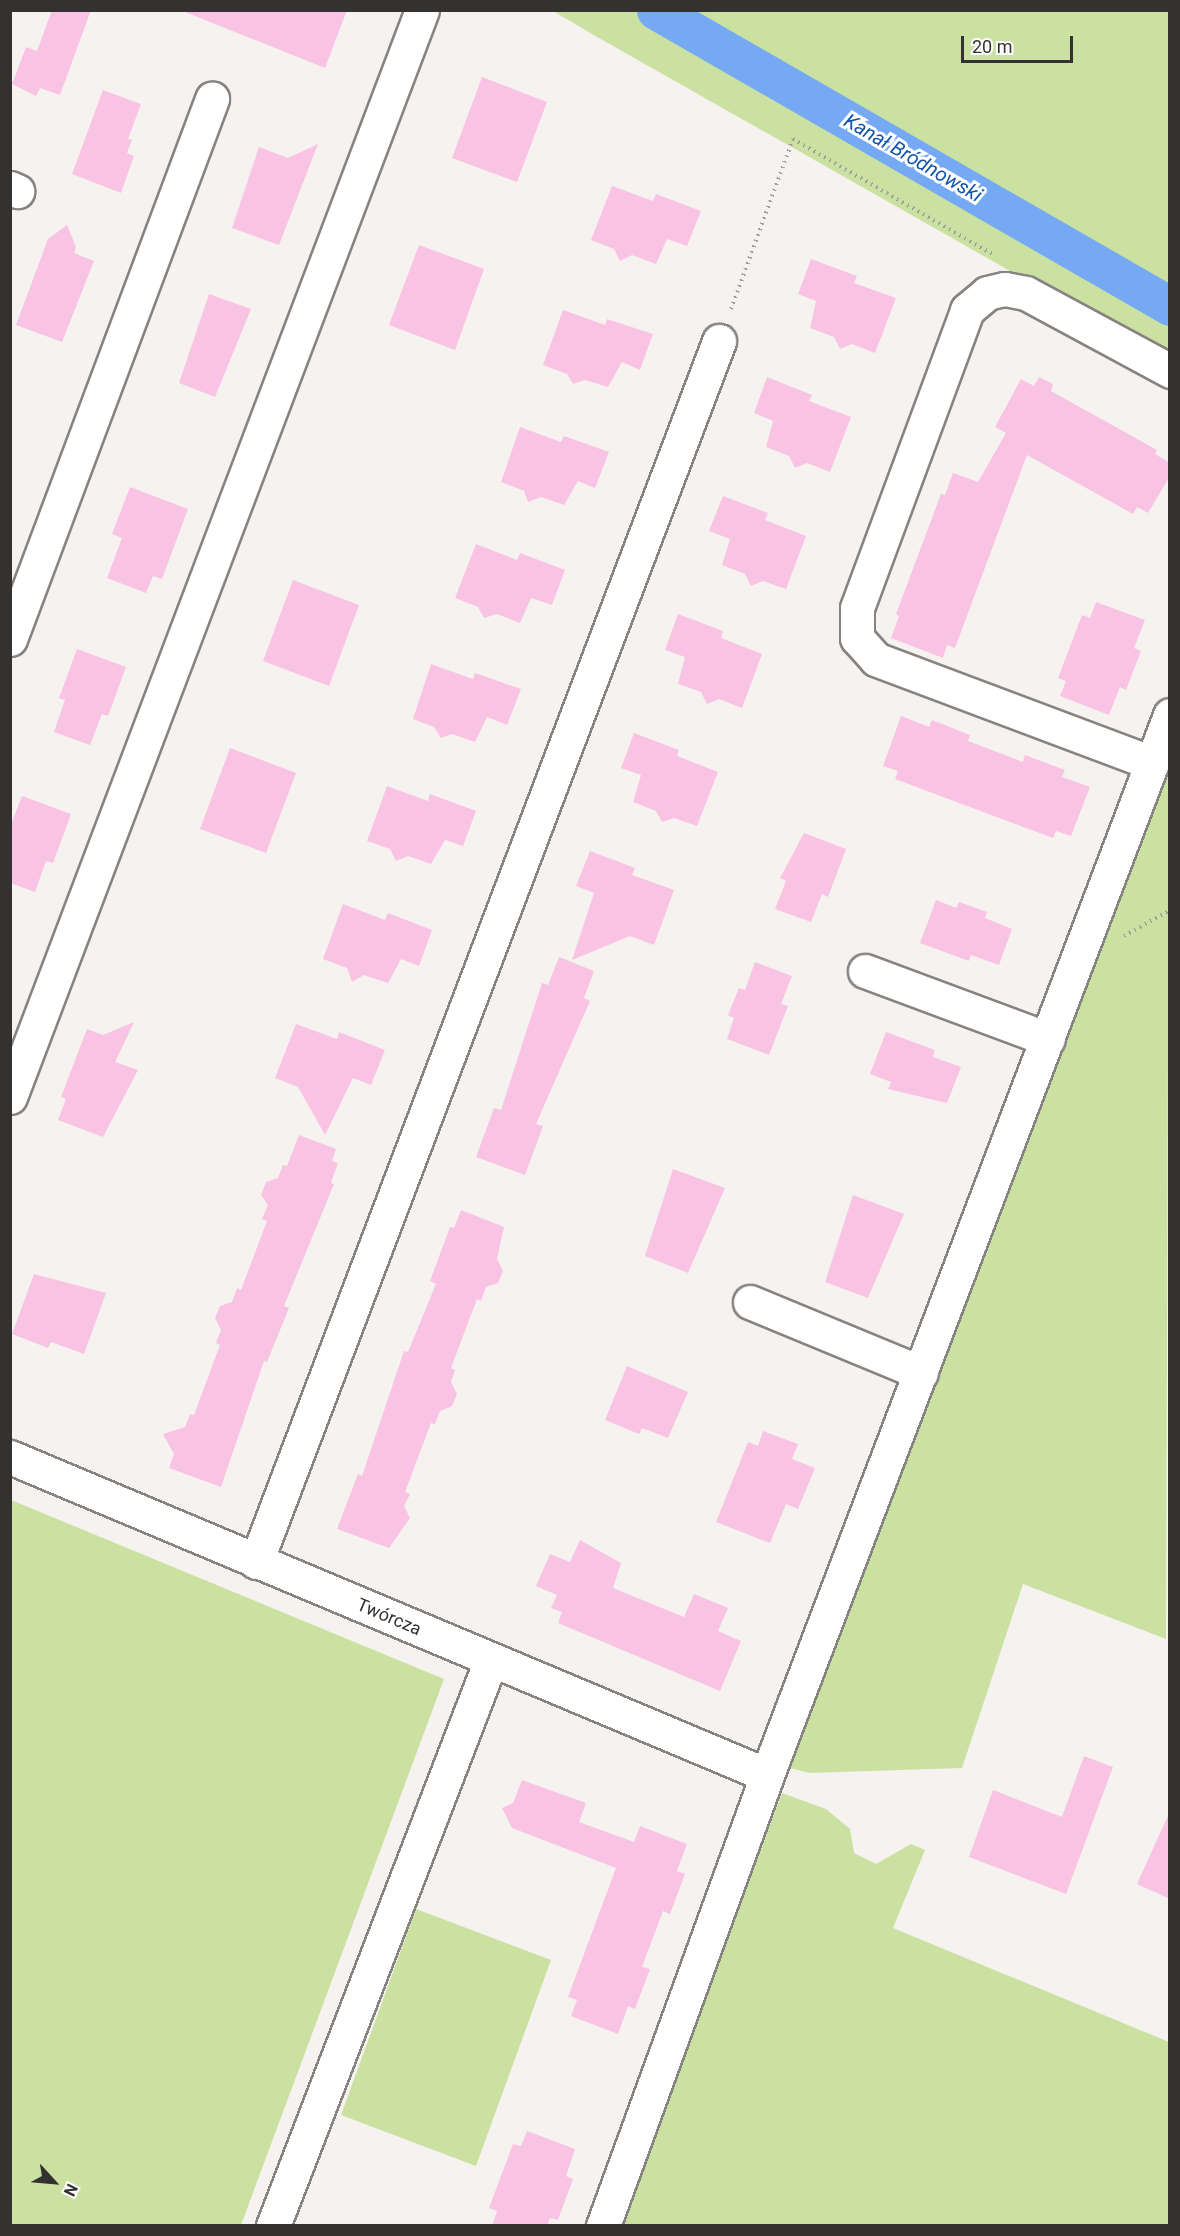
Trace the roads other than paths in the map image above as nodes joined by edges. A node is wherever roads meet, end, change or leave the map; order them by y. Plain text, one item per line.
1 (422, 10) edge
2 (212, 99) dead end
3 (719, 341) road end
4 (1170, 371) edge
5 (10, 639) edge
6 (1170, 715) edge
7 (1152, 763) junction
8 (865, 972) dead end
9 (1047, 1039) junction
10 (10, 1097) edge
11 (750, 1302) dead end
12 (921, 1373) junction
13 (10, 1457) edge
14 (256, 1562) junction
15 (491, 1660) junction
16 (767, 1775) junction
17 (273, 2226) edge
18 (603, 2226) edge

1 - 10 street
2 - 5 street
3 - 14 street
4 - 7 street
6 - 7 street
7 - 9 street
8 - 9 street
9 - 12 street
11 - 12 street
12 - 16 street
13 - 14 street, Twórcza
14 - 15 street, Twórcza
15 - 16 street, Twórcza
15 - 17 street
16 - 18 street

